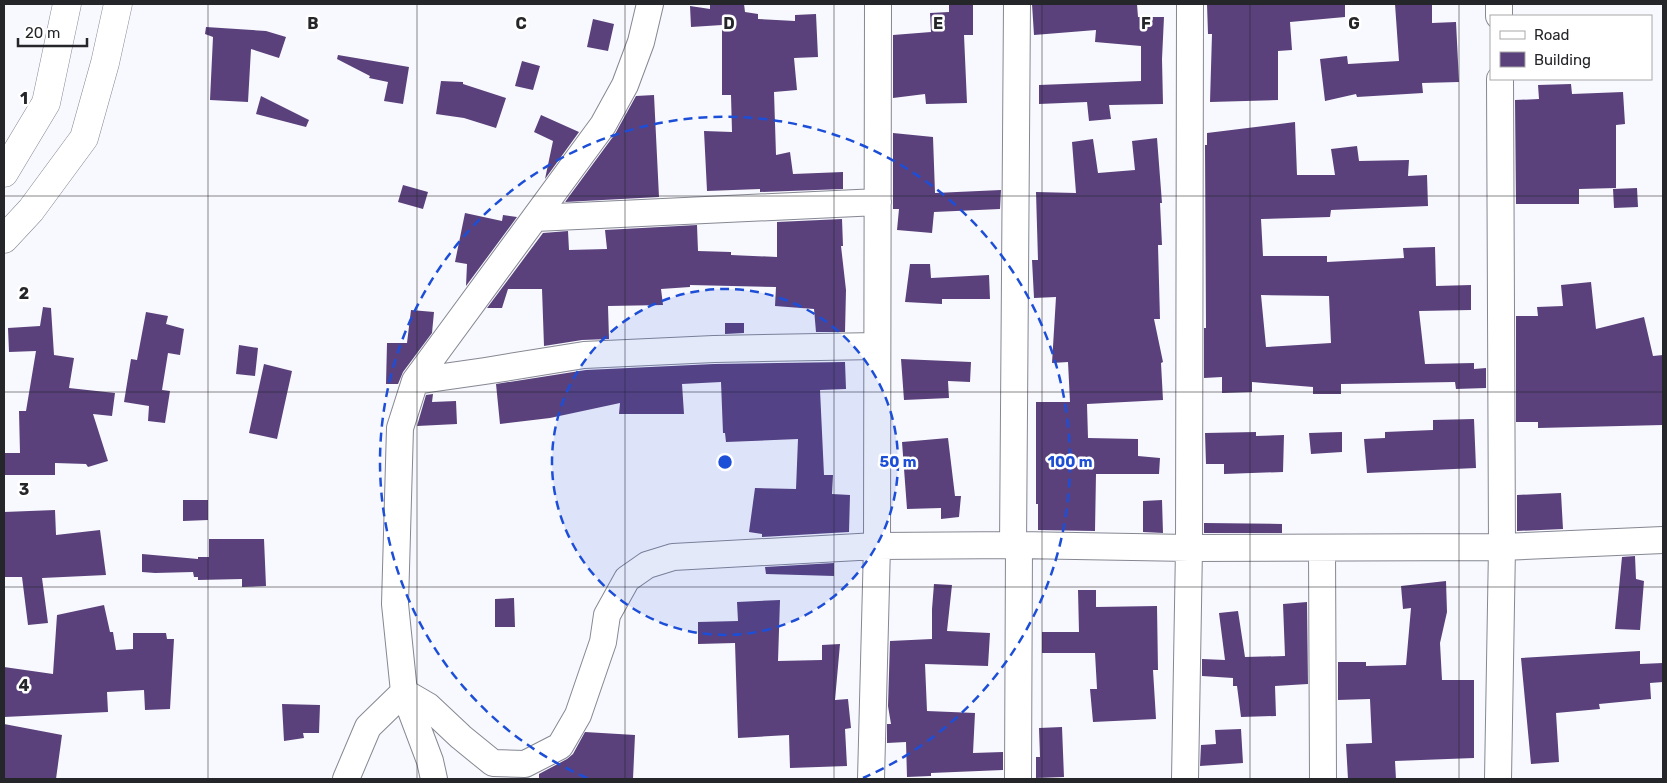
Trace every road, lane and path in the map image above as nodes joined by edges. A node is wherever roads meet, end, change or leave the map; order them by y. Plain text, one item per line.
1 (67, 4) edge
2 (118, 4) edge
3 (650, 4) edge
4 (878, 4) edge
5 (1017, 4) edge
6 (1190, 4) edge
7 (1500, 80) edge
8 (4, 173) edge
9 (878, 202) junction
10 (535, 218) junction
11 (4, 239) edge
12 (877, 346) junction
13 (415, 380) junction
14 (1663, 540) edge
15 (877, 546) junction
16 (1016, 546) junction
17 (1502, 547) junction
18 (1189, 548) junction
19 (1322, 548) junction
20 (404, 692) junction
21 (346, 779) edge
22 (434, 779) edge
23 (871, 779) edge
24 (1018, 779) edge
25 (1185, 779) edge
26 (1323, 779) edge
27 (1498, 779) edge

1 - 8 main road
2 - 11 main road
3 - 10 street
4 - 9 street
5 - 16 street
6 - 18 street
7 - 17 street
9 - 10 street
9 - 12 street
10 - 13 street
12 - 13 street
12 - 15 street
13 - 20 street
14 - 17 street
15 - 16 street
15 - 20 street
15 - 23 street
16 - 18 street
16 - 24 street
17 - 19 street
17 - 27 street
18 - 19 street
18 - 25 street
19 - 26 street
20 - 21 street
20 - 22 street

